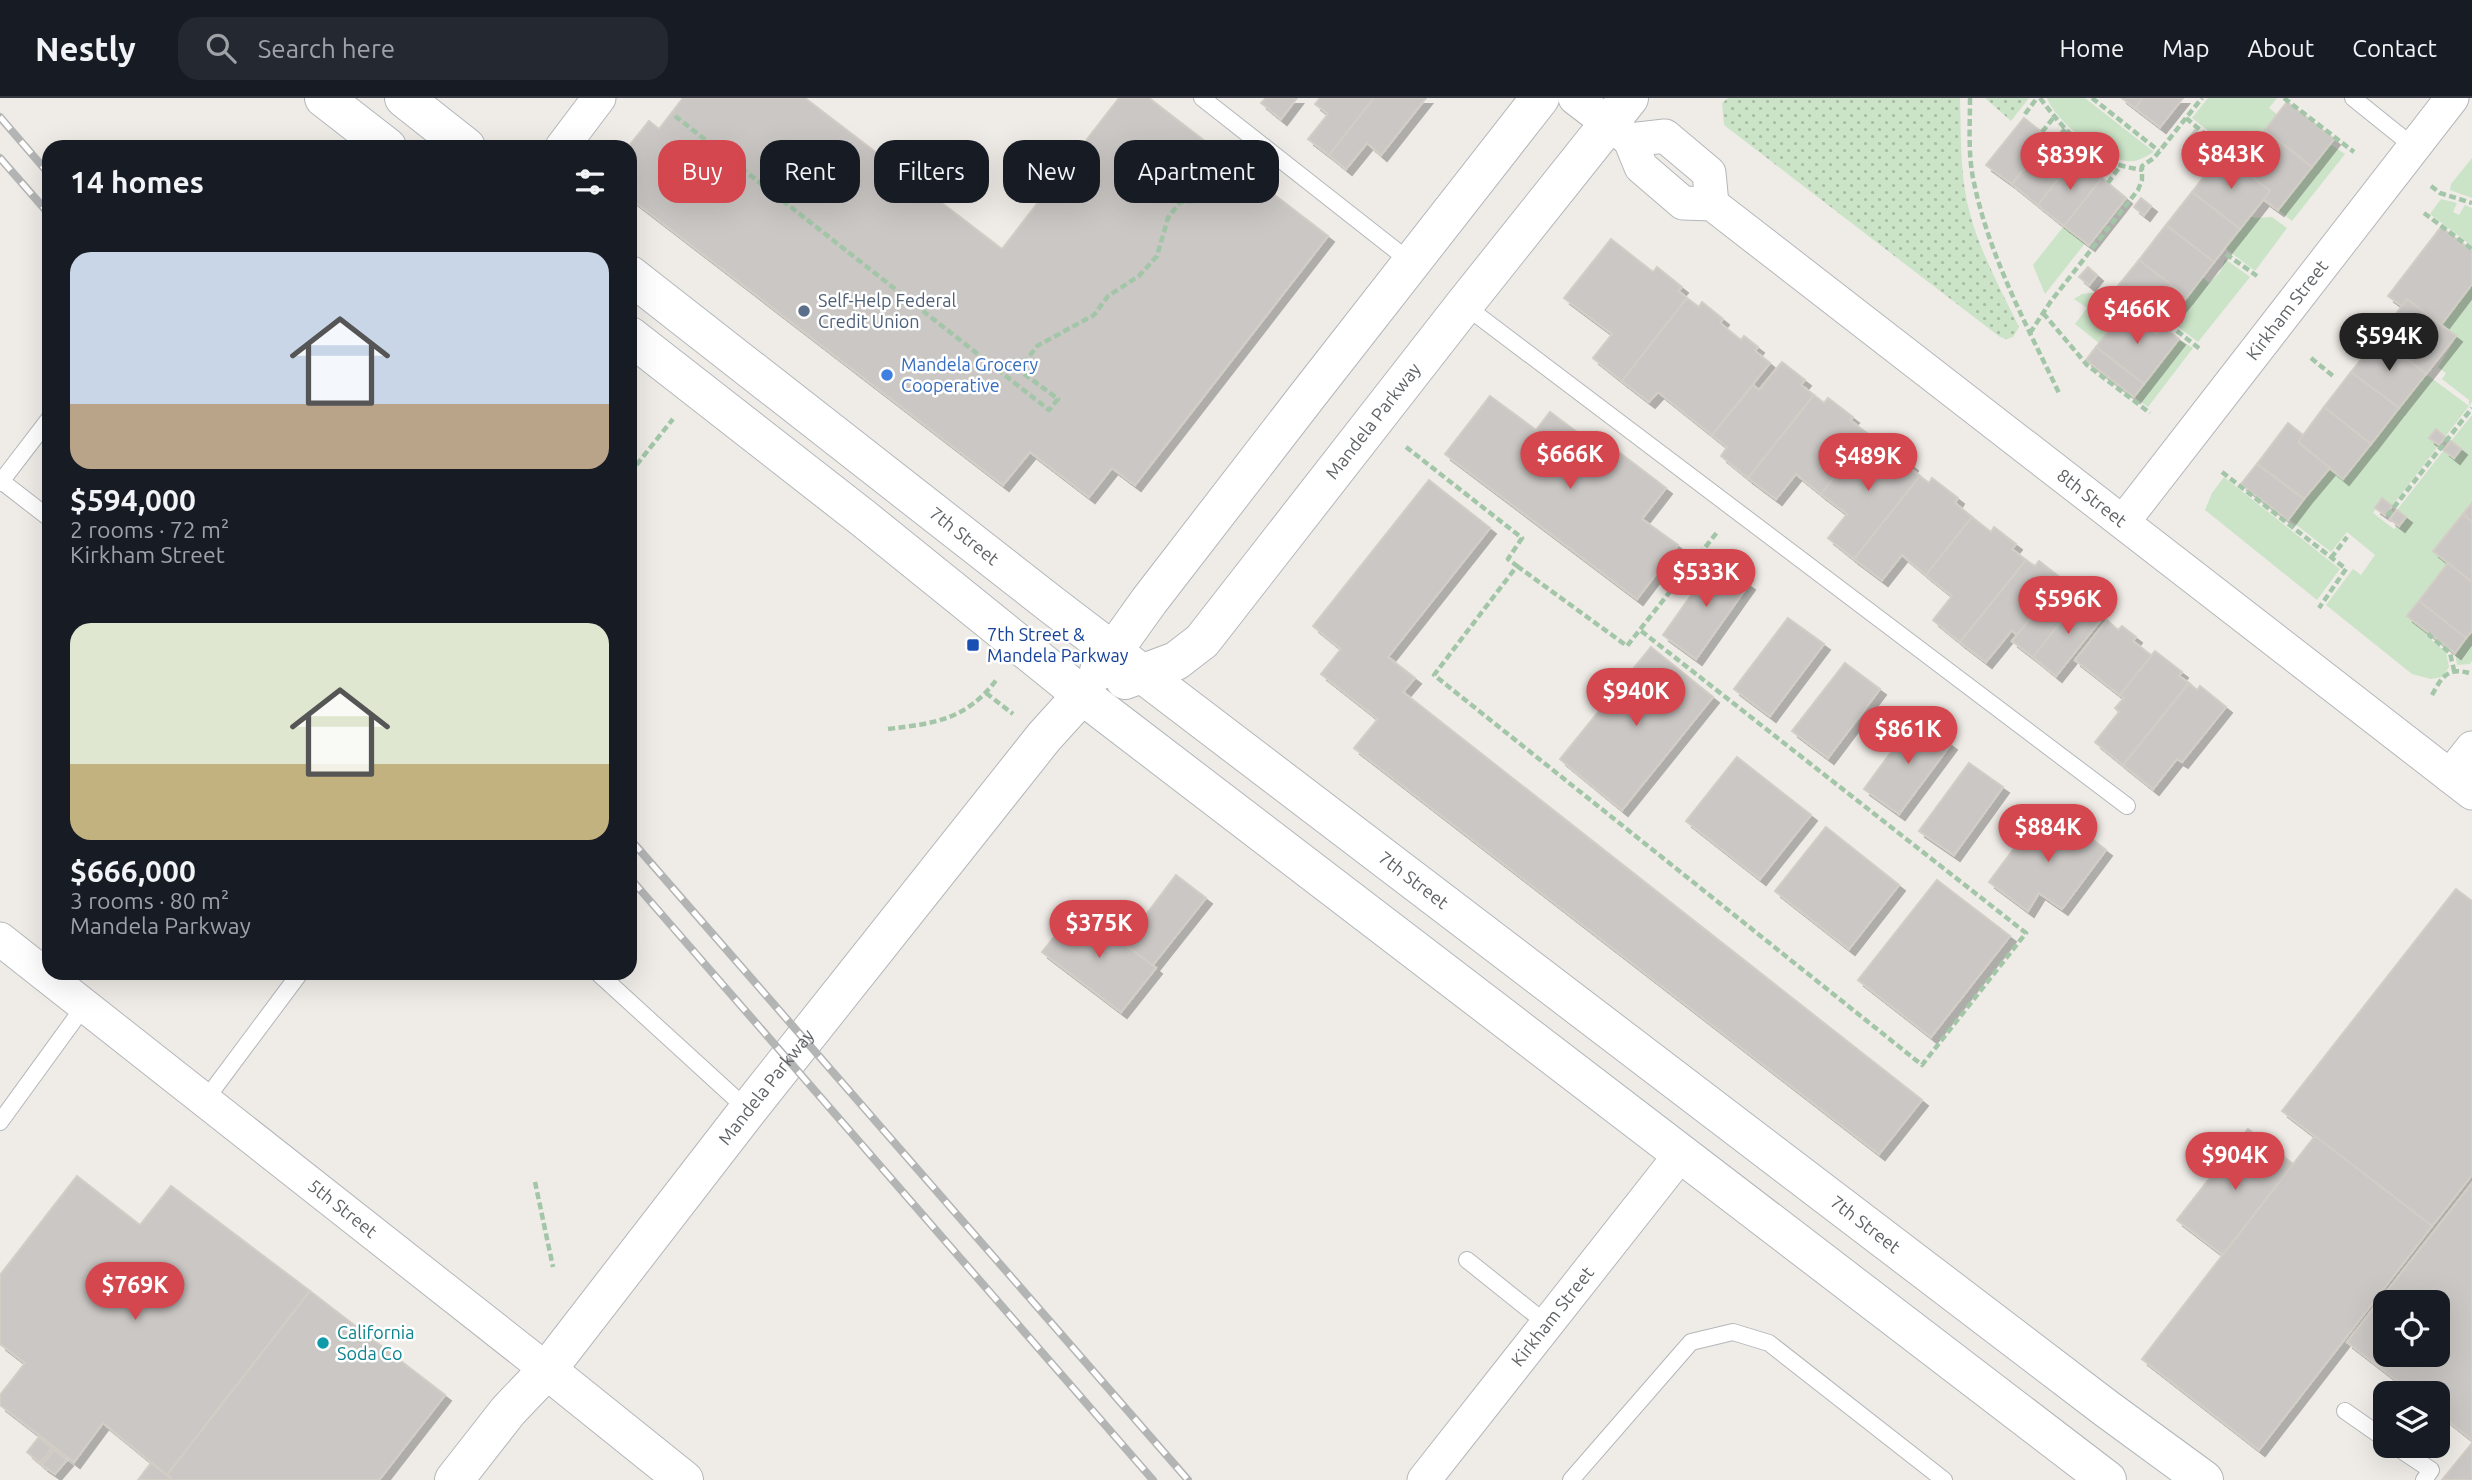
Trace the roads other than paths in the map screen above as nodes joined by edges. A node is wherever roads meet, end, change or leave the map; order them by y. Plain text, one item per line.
1 (324, 98) edge
2 (404, 98) edge
3 (599, 98) edge
4 (1202, 98) edge
5 (1540, 98) edge
6 (1575, 98) edge
7 (2353, 98) edge
8 (2452, 98) edge
9 (1623, 121) edge
10 (378, 140) edge
11 (458, 140) edge
12 (567, 140) edge
13 (2414, 147) junction
14 (1412, 264) junction
15 (637, 280) edge
16 (1464, 305) junction
17 (637, 341) edge
18 (42, 428) edge
19 (1, 481) edge
20 (42, 513) edge
21 (2123, 522) junction
22 (1113, 651) junction
23 (1144, 674) junction
24 (1082, 695) junction
25 (2472, 748) edge
26 (2461, 785) edge
27 (2127, 806) dead end
28 (0, 939) edge
29 (42, 972) edge
30 (53, 980) edge
31 (295, 980) edge
32 (606, 980) edge
33 (85, 1005) junction
34 (206, 1099) junction
35 (748, 1110) junction
36 (0, 1122) edge
37 (1681, 1154) junction
38 (1467, 1260) dead end
39 (1548, 1324) junction
40 (547, 1370) junction
41 (2345, 1411) dead end
42 (2373, 1431) edge
43 (2413, 1458) edge
44 (454, 1480) edge
45 (684, 1480) edge
46 (1424, 1480) edge
47 (1572, 1480) edge
48 (1944, 1480) edge
49 (2107, 1480) edge
50 (2204, 1480) edge
51 (2424, 1480) edge

1 - 10 main road
2 - 11 main road
3 - 12 street
4 - 14 lane
5 - 14 main road, Mandela Parkway
6 - 9 street
7 - 13 lane
8 - 13 street, Kirkham Street
9 - 16 main road, Mandela Parkway
9 - 21 street, 8th Street
13 - 21 street, Kirkham Street
14 - 22 main road, Mandela Parkway
15 - 22 main road, 7th Street
16 - 23 main road, Mandela Parkway
16 - 27 lane
17 - 24 main road
18 - 19 lane
19 - 20 lane
21 - 26 street, 8th Street
22 - 23 main road, 7th Street
22 - 24 main road, Mandela Parkway
23 - 24 main road, Mandela Parkway
23 - 50 main road, 7th Street
24 - 35 main road, Mandela Parkway
24 - 37 main road
25 - 26 street
28 - 29 street, 5th Street
30 - 33 street, 5th Street
31 - 34 lane
32 - 35 lane
33 - 34 street, 5th Street
33 - 36 lane
34 - 40 street, 5th Street
35 - 40 main road, Mandela Parkway
37 - 39 street, Kirkham Street
37 - 49 main road
38 - 39 lane
39 - 46 street, Kirkham Street
40 - 44 main road, Mandela Parkway
40 - 45 main road, 5th Street
41 - 42 lane
43 - 51 lane
47 - 48 lane

